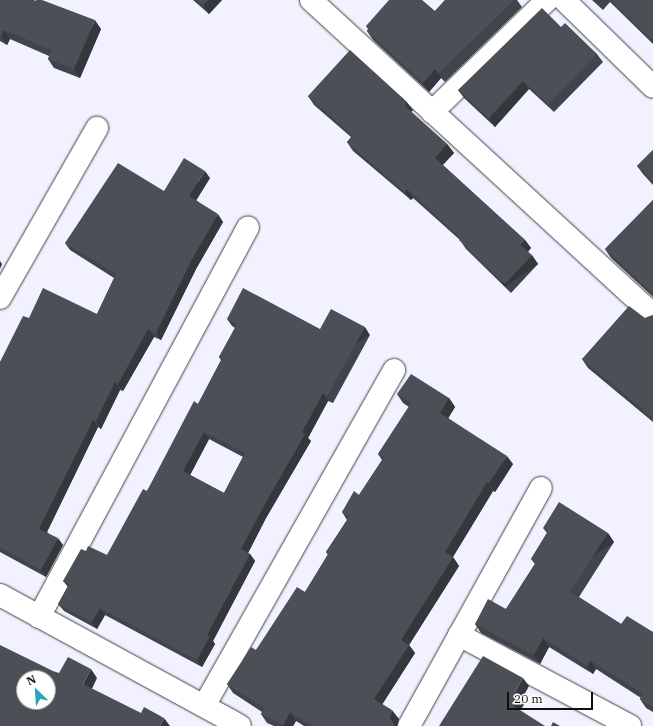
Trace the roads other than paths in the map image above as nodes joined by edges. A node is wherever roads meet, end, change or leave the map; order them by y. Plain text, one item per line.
1 (311, 0) edge
2 (547, 0) edge
3 (564, 0) edge
4 (653, 87) edge
5 (432, 112) junction
6 (97, 128) dead end
7 (248, 227) dead end
8 (0, 298) edge
9 (653, 314) edge
10 (394, 370) dead end
11 (541, 488) dead end
12 (0, 595) edge
13 (39, 617) junction
14 (459, 635) junction
15 (204, 706) junction
16 (240, 726) edge
17 (409, 726) edge
18 (630, 726) edge

1 - 5 street
2 - 5 street
3 - 4 street
5 - 9 street
6 - 8 street
7 - 13 street
10 - 15 street
11 - 14 street
12 - 13 street
13 - 15 street
14 - 17 street
14 - 18 street
15 - 16 street

